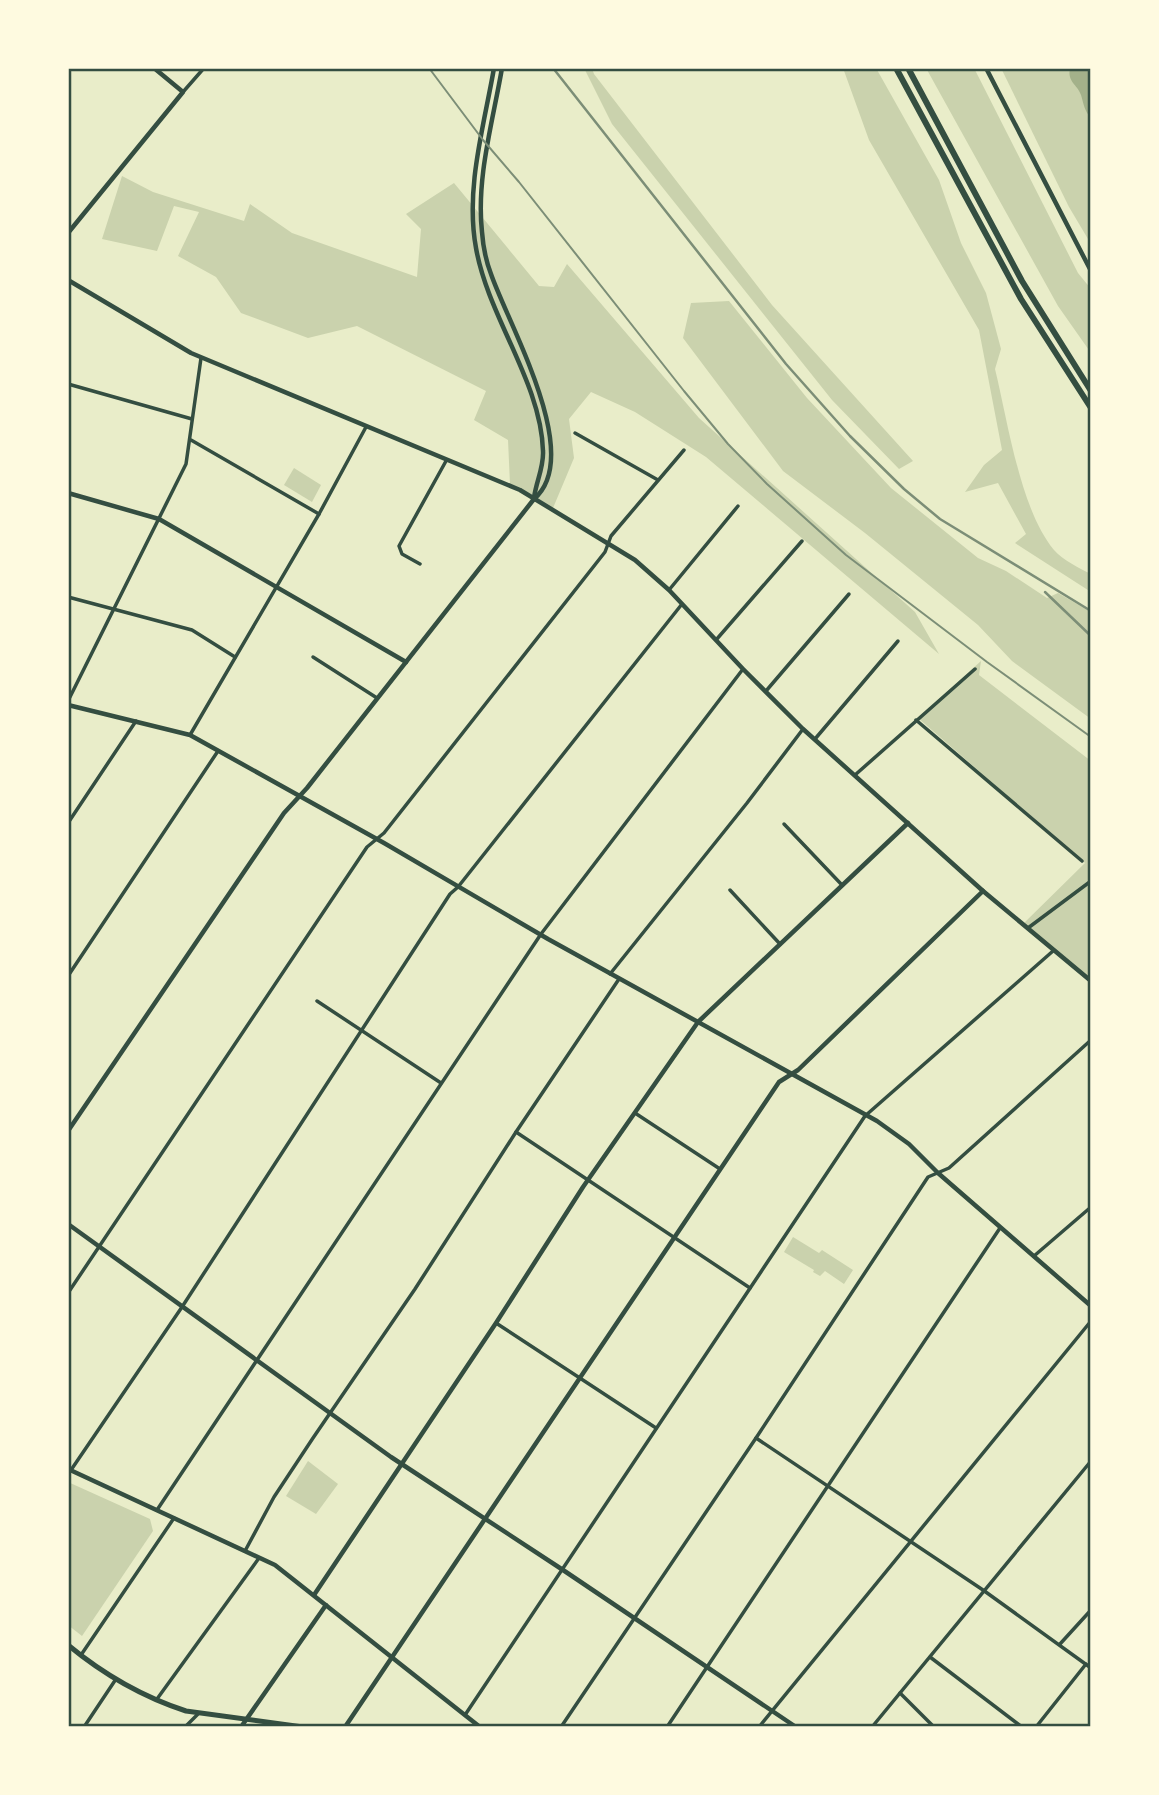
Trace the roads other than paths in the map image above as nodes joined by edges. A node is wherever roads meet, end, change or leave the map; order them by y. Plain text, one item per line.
1 (154, 68) edge
2 (204, 68) edge
3 (494, 68) edge
4 (502, 68) edge
5 (897, 68) edge
6 (908, 68) edge
7 (986, 68) edge
8 (183, 92) junction
9 (68, 233) edge
10 (1091, 271) edge
11 (68, 280) edge
12 (201, 358) junction
13 (68, 384) edge
14 (1091, 391) edge
15 (1091, 408) edge
16 (192, 419) junction
17 (366, 427) junction
18 (575, 433) dead end
19 (190, 440) junction
20 (684, 450) dead end
21 (446, 461) junction
22 (658, 480) junction
23 (68, 493) edge
24 (534, 499) junction
25 (738, 506) dead end
26 (319, 514) junction
27 (159, 519) junction
28 (802, 541) dead end
29 (608, 544) junction
30 (420, 564) dead end
31 (277, 587) junction
32 (670, 590) junction
33 (849, 594) dead end
34 (68, 597) edge
35 (682, 604) junction
36 (114, 610) junction
37 (716, 640) junction
38 (898, 641) dead end
39 (235, 657) junction
40 (313, 657) dead end
41 (406, 662) junction
42 (743, 668) junction
43 (975, 669) dead end
44 (766, 691) junction
45 (377, 698) junction
46 (68, 703) edge
47 (916, 720) junction
48 (136, 721) junction
49 (803, 729) junction
50 (190, 735) junction
51 (815, 739) junction
52 (218, 751) junction
53 (855, 775) junction
54 (299, 797) junction
55 (68, 823) edge
56 (908, 823) junction
57 (784, 824) dead end
58 (377, 839) junction
59 (1082, 862) dead end
60 (1091, 881) edge
61 (842, 886) junction
62 (458, 887) junction
63 (730, 890) dead end
64 (983, 891) junction
65 (1027, 928) junction
66 (541, 934) junction
67 (780, 944) junction
68 (1052, 951) junction
69 (610, 974) junction
70 (68, 976) edge
71 (619, 979) junction
72 (1091, 981) edge
73 (317, 1001) dead end
74 (698, 1022) junction
75 (362, 1031) junction
76 (1091, 1040) edge
77 (790, 1074) junction
78 (441, 1083) junction
79 (635, 1113) junction
80 (865, 1116) junction
81 (68, 1130) edge
82 (516, 1132) junction
83 (720, 1169) junction
84 (938, 1173) junction
85 (590, 1181) junction
86 (1091, 1207) edge
87 (68, 1224) edge
88 (1000, 1228) junction
89 (675, 1238) junction
90 (100, 1246) junction
91 (1034, 1256) junction
92 (750, 1288) junction
93 (68, 1293) edge
94 (1091, 1306) edge
95 (182, 1307) junction
96 (1091, 1321) edge
97 (496, 1323) junction
98 (256, 1359) junction
99 (582, 1377) junction
100 (331, 1413) junction
101 (656, 1428) junction
102 (756, 1438) junction
103 (1091, 1461) edge
104 (402, 1464) junction
105 (70, 1469) edge
106 (827, 1486) junction
107 (157, 1510) junction
108 (174, 1518) junction
109 (486, 1519) junction
110 (911, 1542) junction
111 (245, 1551) junction
112 (259, 1558) junction
113 (563, 1570) junction
114 (983, 1590) junction
115 (314, 1595) junction
116 (326, 1605) junction
117 (1091, 1610) edge
118 (633, 1618) junction
119 (1060, 1644) junction
120 (68, 1645) edge
121 (81, 1656) junction
122 (392, 1657) junction
123 (930, 1657) junction
124 (1086, 1664) junction
125 (706, 1667) junction
126 (1091, 1668) edge
127 (116, 1679) junction
128 (900, 1693) junction
129 (156, 1700) junction
130 (772, 1711) junction
131 (199, 1713) junction
132 (465, 1715) junction
133 (247, 1718) junction
134 (84, 1727) edge
135 (185, 1727) edge
136 (241, 1727) edge
137 (303, 1727) edge
138 (345, 1727) edge
139 (480, 1727) edge
140 (561, 1727) edge
141 (667, 1727) edge
142 (759, 1727) edge
143 (796, 1727) edge
144 (872, 1727) edge
145 (934, 1727) edge
146 (1022, 1727) edge
147 (1036, 1727) edge

1 - 8 street
2 - 8 street
3 - 24 street
4 - 24 street
5 - 15 highway
6 - 14 highway
7 - 10 street
8 - 9 street
11 - 12 street
12 - 16 street
12 - 17 street
13 - 16 street
16 - 19 street
17 - 21 street
17 - 26 street
18 - 22 street
19 - 26 street
19 - 27 street
20 - 22 street
21 - 24 street
21 - 30 street
22 - 29 street
23 - 27 street
24 - 29 street
24 - 41 street
25 - 32 street
26 - 31 street
27 - 31 street
27 - 36 street
28 - 37 street
29 - 32 street
29 - 58 street
31 - 39 street
31 - 41 street
32 - 35 street
33 - 44 street
34 - 36 street
35 - 37 street
35 - 62 street
36 - 39 street
36 - 46 street
37 - 42 street
38 - 51 street
39 - 50 street
40 - 45 street
41 - 45 street
42 - 44 street
42 - 66 street
43 - 47 street
44 - 49 street
45 - 54 street
46 - 48 street
47 - 53 street
47 - 59 street
48 - 50 street
48 - 55 street
49 - 51 street
49 - 69 street
50 - 52 street
51 - 53 street
52 - 54 street
52 - 70 street
53 - 56 street
54 - 58 street
54 - 81 street
56 - 61 street
56 - 64 street
57 - 61 street
58 - 62 street
58 - 90 street
60 - 65 street
61 - 67 street
62 - 66 street
62 - 75 street
63 - 67 street
64 - 65 street
64 - 77 street
65 - 68 street
66 - 69 street
66 - 78 street
67 - 74 street
68 - 72 street
68 - 80 street
69 - 71 street
71 - 74 street
71 - 82 street
73 - 75 street
74 - 77 street
74 - 79 street
75 - 78 street
75 - 95 street
76 - 84 street
77 - 80 street
77 - 83 street
78 - 98 street
79 - 83 street
79 - 85 street
80 - 84 street
80 - 92 street
82 - 85 street
82 - 100 street
83 - 89 street
84 - 88 street
84 - 102 street
85 - 89 street
85 - 97 street
86 - 91 street
87 - 90 street
88 - 91 street
88 - 106 street
89 - 92 street
89 - 99 street
90 - 93 street
90 - 95 street
91 - 94 street
92 - 101 street
95 - 98 street
95 - 105 street
96 - 110 street
97 - 99 street
97 - 104 street
98 - 100 street
98 - 107 street
99 - 101 street
99 - 109 street
100 - 104 street
100 - 111 street
101 - 113 street
102 - 106 street
102 - 118 street
103 - 114 street
104 - 109 street
104 - 115 street
105 - 107 street
106 - 110 street
106 - 125 street
107 - 108 street
108 - 111 street
108 - 121 street
109 - 113 street
109 - 122 street
110 - 114 street
110 - 130 street
111 - 112 street
112 - 115 street
112 - 129 street
113 - 118 street
113 - 132 street
114 - 119 street
114 - 123 street
115 - 116 street
116 - 122 street
116 - 133 street
117 - 119 street
118 - 125 street
118 - 140 street
119 - 124 street
120 - 121 main road
121 - 127 main road
122 - 132 street
122 - 138 street
123 - 128 street
123 - 146 street
124 - 126 street
124 - 147 street
125 - 130 street
125 - 141 street
127 - 129 main road
127 - 134 street
128 - 144 street
128 - 145 street
129 - 131 main road
130 - 142 street
130 - 143 street
131 - 133 main road
131 - 135 street
132 - 139 street
133 - 136 street
133 - 137 main road

